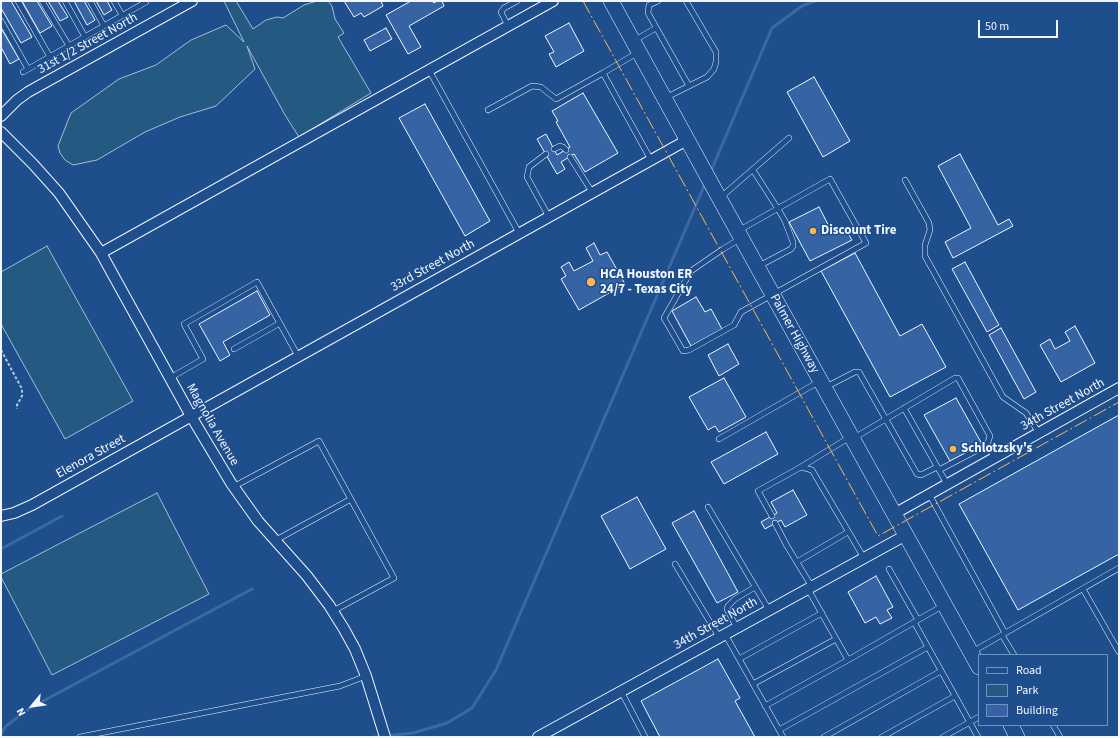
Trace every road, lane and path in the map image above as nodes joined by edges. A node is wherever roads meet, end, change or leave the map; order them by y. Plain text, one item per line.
1 (18, 1) edge
2 (42, 1) edge
3 (64, 1) edge
4 (90, 1) edge
5 (114, 1) edge
6 (145, 1) edge
7 (192, 1) edge
8 (517, 1) edge
9 (552, 1) edge
10 (611, 1) edge
11 (658, 1) edge
12 (686, 1) edge
13 (122, 16) junction
14 (1, 21) edge
15 (104, 26) junction
16 (508, 26) junction
17 (656, 28) junction
18 (85, 37) junction
19 (69, 46) junction
20 (636, 47) junction
21 (50, 57) junction
22 (429, 70) junction
23 (603, 73) junction
24 (689, 86) junction
25 (664, 98) junction
26 (488, 110) dead end
27 (1, 116) edge
28 (1, 132) edge
29 (789, 138) dead end
30 (687, 140) junction
31 (554, 149) dead end
32 (566, 150) dead end
33 (546, 154) dead end
34 (570, 157) dead end
35 (651, 160) junction
36 (753, 170) junction
37 (905, 180) dead end
38 (592, 192) junction
39 (718, 197) junction
40 (778, 208) junction
41 (548, 216) junction
42 (519, 233) junction
43 (739, 235) junction
44 (101, 253) junction
45 (757, 267) junction
46 (772, 294) junction
47 (280, 323) junction
48 (234, 349) dead end
49 (1, 350) edge
50 (298, 356) junction
51 (170, 378) junction
52 (823, 385) junction
53 (1119, 388) edge
54 (904, 408) junction
55 (17, 409) dead end
56 (191, 416) junction
57 (886, 419) junction
58 (1040, 433) junction
59 (852, 437) junction
60 (718, 439) dead end
61 (987, 445) junction
62 (995, 458) junction
63 (801, 467) junction
64 (938, 468) junction
65 (947, 484) junction
66 (233, 487) junction
67 (929, 494) junction
68 (350, 499) junction
69 (708, 507) dead end
70 (894, 514) junction
71 (1, 516) edge
72 (772, 516) dead end
73 (775, 523) dead end
74 (848, 532) junction
75 (906, 535) junction
76 (276, 540) junction
77 (864, 558) junction
78 (797, 562) junction
79 (675, 564) dead end
80 (1119, 568) edge
81 (890, 569) dead end
82 (755, 587) junction
83 (810, 588) junction
84 (1083, 589) junction
85 (945, 605) junction
86 (768, 610) junction
87 (333, 611) junction
88 (822, 613) junction
89 (916, 621) junction
90 (737, 628) junction
91 (1004, 634) junction
92 (722, 636) junction
93 (836, 639) junction
94 (928, 647) junction
95 (971, 652) junction
96 (1119, 652) edge
97 (1014, 654) edge
98 (739, 659) junction
99 (848, 660) junction
100 (978, 665) edge
101 (942, 671) junction
102 (366, 676) junction
103 (753, 684) junction
104 (621, 691) junction
105 (955, 696) junction
106 (765, 706) junction
107 (978, 718) edge
108 (970, 722) junction
109 (1011, 726) edge
110 (1054, 726) edge
111 (779, 730) junction
112 (80, 737) edge
113 (385, 737) edge
114 (538, 737) edge
115 (645, 737) edge
116 (783, 737) edge
117 (824, 737) edge
118 (882, 737) edge
119 (943, 737) edge
120 (978, 737) edge
121 (1017, 737) edge
122 (1060, 737) edge

1 - 21 lane
2 - 19 lane
3 - 18 lane
4 - 15 lane
5 - 13 lane
6 - 13 lane
7 - 27 street, 31st 1/2 Street North
8 - 16 lane
9 - 16 street
10 - 20 main road, Palmer Highway
11 - 17 lane
12 - 24 lane
13 - 15 lane
14 - 21 lane
15 - 18 lane
16 - 22 street
17 - 20 lane
17 - 24 lane
18 - 19 lane
19 - 21 lane
20 - 23 lane
20 - 25 main road, Palmer Highway
22 - 42 lane
22 - 44 street
23 - 26 lane
23 - 35 lane
24 - 25 lane
25 - 30 main road, Palmer Highway
28 - 44 street, Magnolia Avenue
29 - 36 lane
30 - 35 street, 33rd Street North
30 - 39 main road, Palmer Highway
31 - 32 lane
33 - 41 lane
34 - 38 lane
35 - 38 street, 33rd Street North
36 - 39 lane
36 - 40 lane
37 - 58 lane
38 - 41 street, 33rd Street North
39 - 43 main road, Palmer Highway
40 - 43 lane
40 - 45 lane
40 - 46 lane
41 - 42 street, 33rd Street North
42 - 50 street, 33rd Street North
43 - 45 main road, Palmer Highway
43 - 46 lane
44 - 51 street, Magnolia Avenue
45 - 46 main road, Palmer Highway
46 - 52 main road, Palmer Highway
47 - 48 lane
47 - 50 lane
47 - 51 lane
49 - 55 path
50 - 56 street, 33rd Street North
51 - 56 street, Magnolia Avenue
52 - 57 lane
52 - 59 main road, Palmer Highway
52 - 60 lane
53 - 58 street, 34th Street North
54 - 57 lane
54 - 61 lane
54 - 64 lane
56 - 66 street, Magnolia Avenue
56 - 71 street, Elenora Street
57 - 59 lane
57 - 64 lane
58 - 62 street, 34th Street North
59 - 63 lane
59 - 70 main road, Palmer Highway
61 - 62 lane
61 - 64 lane
62 - 65 street, 34th Street North
63 - 72 lane
63 - 74 lane
64 - 65 lane
65 - 67 street, 34th Street North
66 - 68 lane
66 - 76 street, Magnolia Avenue
67 - 70 street, 34th Street North
67 - 91 lane
68 - 76 lane
68 - 87 lane
69 - 82 lane
70 - 75 main road, Palmer Highway
73 - 78 lane
74 - 77 lane
74 - 78 lane
75 - 77 street, 34th Street North
75 - 85 main road, Palmer Highway
76 - 87 street, Magnolia Avenue
77 - 83 street, 34th Street North
78 - 83 lane
79 - 92 lane
80 - 84 lane
81 - 89 lane
82 - 86 lane
82 - 90 lane
83 - 86 street, 34th Street North
83 - 88 lane
84 - 91 lane
84 - 96 lane
85 - 89 lane
85 - 95 main road, Palmer Highway
86 - 90 street, 34th Street North
87 - 102 street, Magnolia Avenue
88 - 93 lane
88 - 98 lane
89 - 94 lane
89 - 99 lane
90 - 92 street, 34th Street North
91 - 95 lane
91 - 97 lane
92 - 98 lane
92 - 104 street, 34th Street North
93 - 99 lane
93 - 103 lane
94 - 101 lane
94 - 111 lane
95 - 100 main road, Palmer Highway
98 - 103 lane
99 - 106 lane
101 - 105 lane
101 - 117 lane
102 - 112 lane
102 - 113 street, Magnolia Avenue
103 - 106 lane
104 - 114 street, 34th Street North
104 - 115 lane
105 - 108 lane
105 - 118 lane
106 - 111 lane
107 - 108 lane
108 - 119 lane
108 - 120 lane
109 - 121 main road
110 - 122 lane
111 - 116 lane

